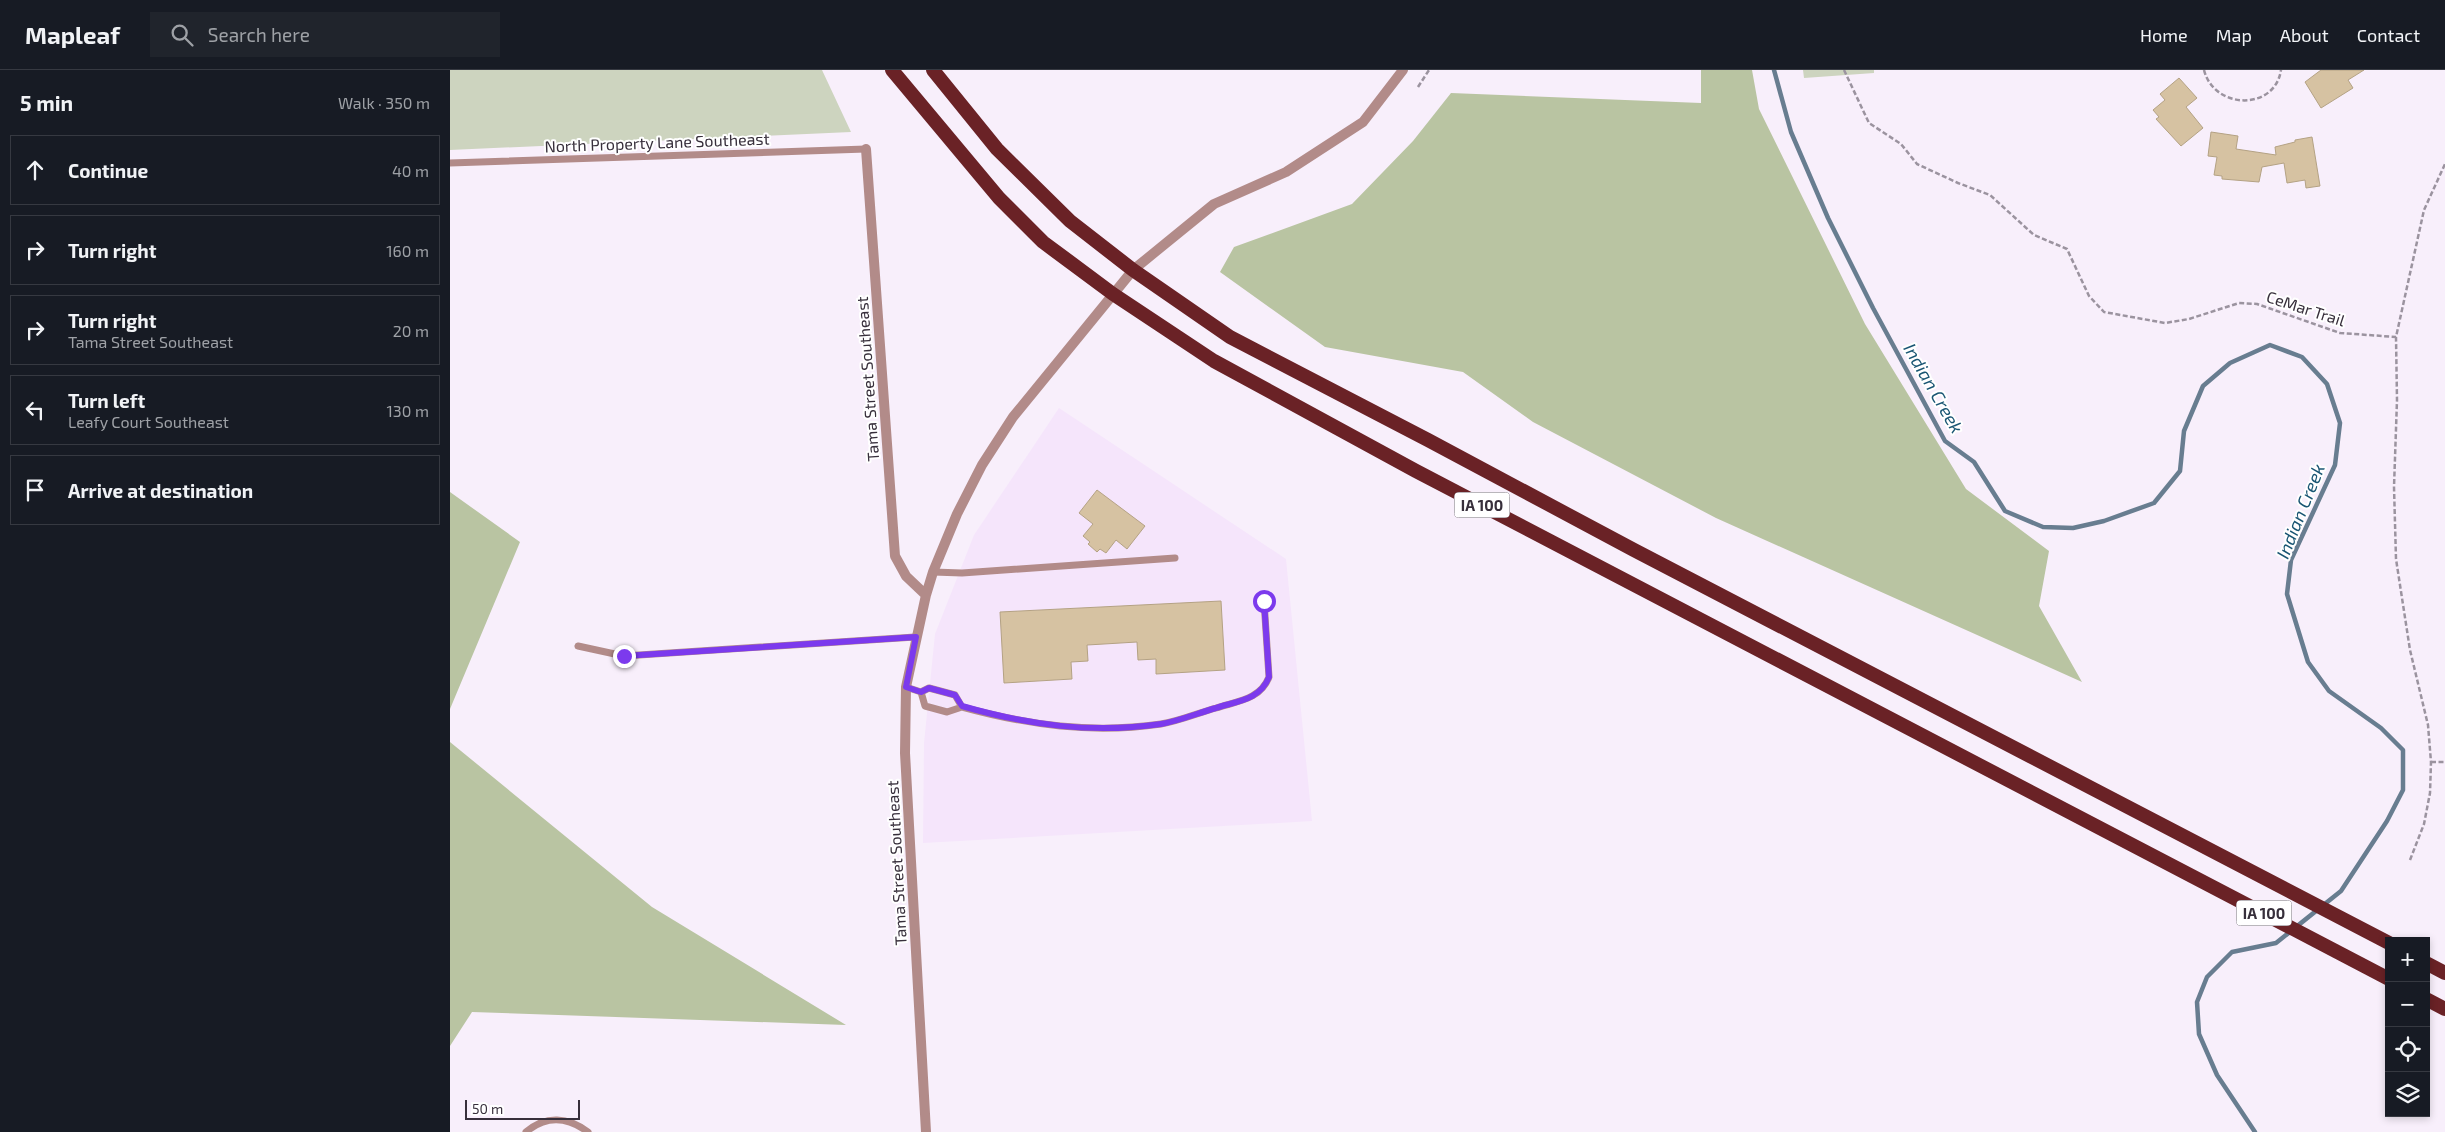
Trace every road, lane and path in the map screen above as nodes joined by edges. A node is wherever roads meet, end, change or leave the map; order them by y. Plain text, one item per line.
1 (892, 70) edge
2 (933, 70) edge
3 (1403, 70) edge
4 (1429, 70) edge
5 (1844, 70) edge
6 (2204, 70) edge
7 (2280, 70) edge
8 (1418, 87) dead end
9 (866, 148) joint
10 (450, 163) edge
11 (2445, 164) edge
12 (1133, 270) junction
13 (1113, 294) junction
14 (2396, 337) junction
15 (1175, 558) dead end
16 (933, 572) junction
17 (926, 595) junction
18 (1264, 601) dead end
19 (916, 637) junction
20 (578, 646) dead end
21 (906, 687) junction
22 (921, 692) junction
23 (962, 706) junction
24 (2431, 762) junction
25 (2445, 762) edge
26 (2410, 860) dead end
27 (2385, 941) edge
28 (2430, 965) edge
29 (2445, 973) edge
30 (2385, 977) edge
31 (2430, 1001) edge
32 (2445, 1009) edge
33 (526, 1132) edge
34 (588, 1132) edge
35 (926, 1132) edge

1 - 13 highway, IA 100
2 - 12 highway, IA 100
3 - 12 street, Tama Street Southeast
4 - 8 path
5 - 14 path, CeMar Trail
6 - 7 path
9 - 10 lane, North Property Lane Southeast
9 - 17 street, Tama Street Southeast
11 - 14 path
12 - 13 street, Tama Street Southeast
12 - 27 highway, IA 100
13 - 16 street, Tama Street Southeast
13 - 30 highway, IA 100
14 - 24 path
15 - 16 lane
16 - 17 street, Tama Street Southeast
17 - 19 street, Tama Street Southeast
18 - 23 lane
19 - 20 lane
19 - 21 street, Tama Street Southeast
21 - 22 lane
21 - 35 street, Tama Street Southeast
22 - 23 lane
22 - 23 lane
24 - 25 path
24 - 26 path
28 - 29 highway
31 - 32 highway
33 - 34 lane

